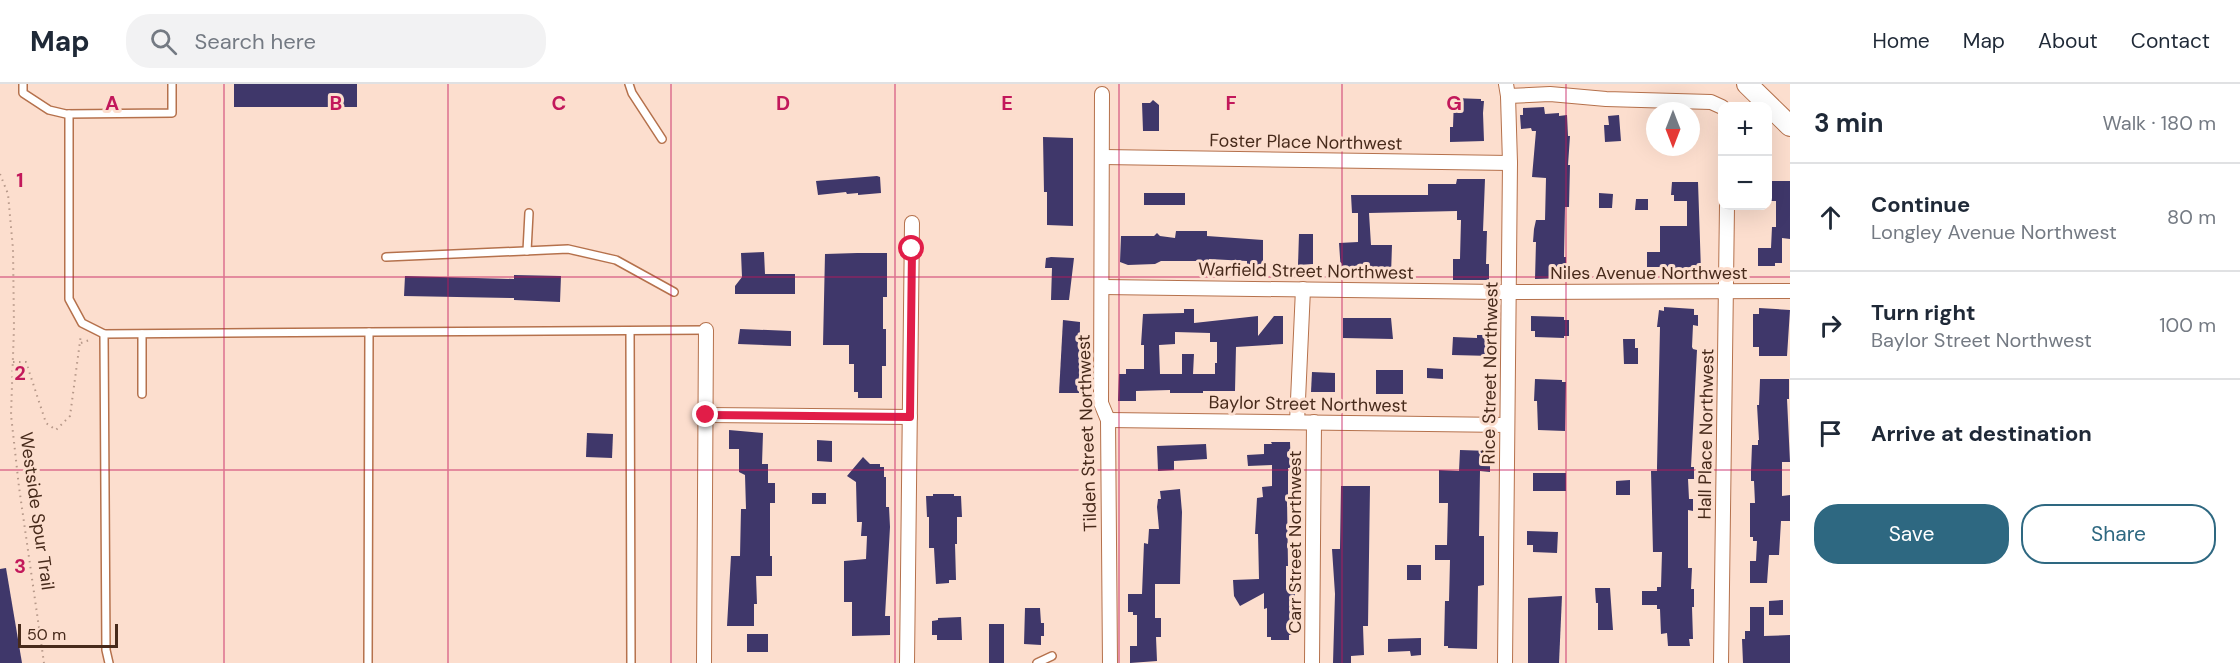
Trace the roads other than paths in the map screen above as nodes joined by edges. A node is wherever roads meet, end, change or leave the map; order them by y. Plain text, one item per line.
1 (23, 84) edge
2 (172, 84) edge
3 (629, 84) edge
4 (1747, 84) edge
5 (1507, 90) edge
6 (1102, 94) dead end
7 (1718, 105) edge
8 (69, 114) junction
9 (1790, 125) edge
10 (662, 139) dead end
11 (1103, 158) junction
12 (1510, 163) junction
13 (1727, 210) edge
14 (529, 213) dead end
15 (912, 223) dead end
16 (527, 251) junction
17 (386, 257) dead end
18 (1103, 287) junction
19 (1303, 289) junction
20 (1726, 291) junction
21 (1790, 291) edge
22 (674, 292) dead end
23 (1509, 292) junction
24 (706, 330) joint
25 (369, 332) junction
26 (630, 332) junction
27 (104, 334) junction
28 (142, 334) junction
29 (142, 394) dead end
30 (706, 415) junction
31 (910, 417) junction
32 (1108, 420) junction
33 (1297, 422) junction
34 (1314, 422) junction
35 (1507, 425) junction
36 (1052, 656) dead end
37 (109, 663) edge
38 (368, 663) edge
39 (631, 663) edge
40 (704, 663) edge
41 (907, 663) edge
42 (1037, 663) edge
43 (1110, 663) edge
44 (1312, 663) edge
45 (1505, 663) edge
46 (1721, 663) edge

1 - 8 lane
2 - 8 lane
3 - 10 lane
4 - 9 main road
5 - 7 street
5 - 12 street, Rice Street Northwest
6 - 11 street, Tilden Street Northwest
8 - 27 lane
11 - 12 street, Foster Place Northwest
11 - 18 street, Tilden Street Northwest
12 - 23 street, Rice Street Northwest
13 - 20 street, Hall Place Northwest
14 - 16 lane
15 - 31 street
16 - 17 lane
16 - 22 lane
18 - 19 street, Warfield Street Northwest
18 - 32 street, Tilden Street Northwest
19 - 23 street, Warfield Street Northwest
19 - 33 street
20 - 21 street, Niles Avenue Northwest
20 - 23 street, Niles Avenue Northwest
20 - 46 street, Hall Place Northwest
23 - 35 street, Rice Street Northwest
24 - 26 lane
24 - 30 street
25 - 26 lane
25 - 28 lane
25 - 38 lane
26 - 39 lane
27 - 28 lane
27 - 37 lane
28 - 29 lane
30 - 31 street
30 - 40 street
31 - 41 street
32 - 33 street, Baylor Street Northwest
32 - 43 street, Tilden Street Northwest
33 - 34 street, Baylor Street Northwest
34 - 35 street, Baylor Street Northwest
34 - 44 street, Carr Street Northwest
35 - 45 street, Rice Street Northwest
36 - 42 lane

